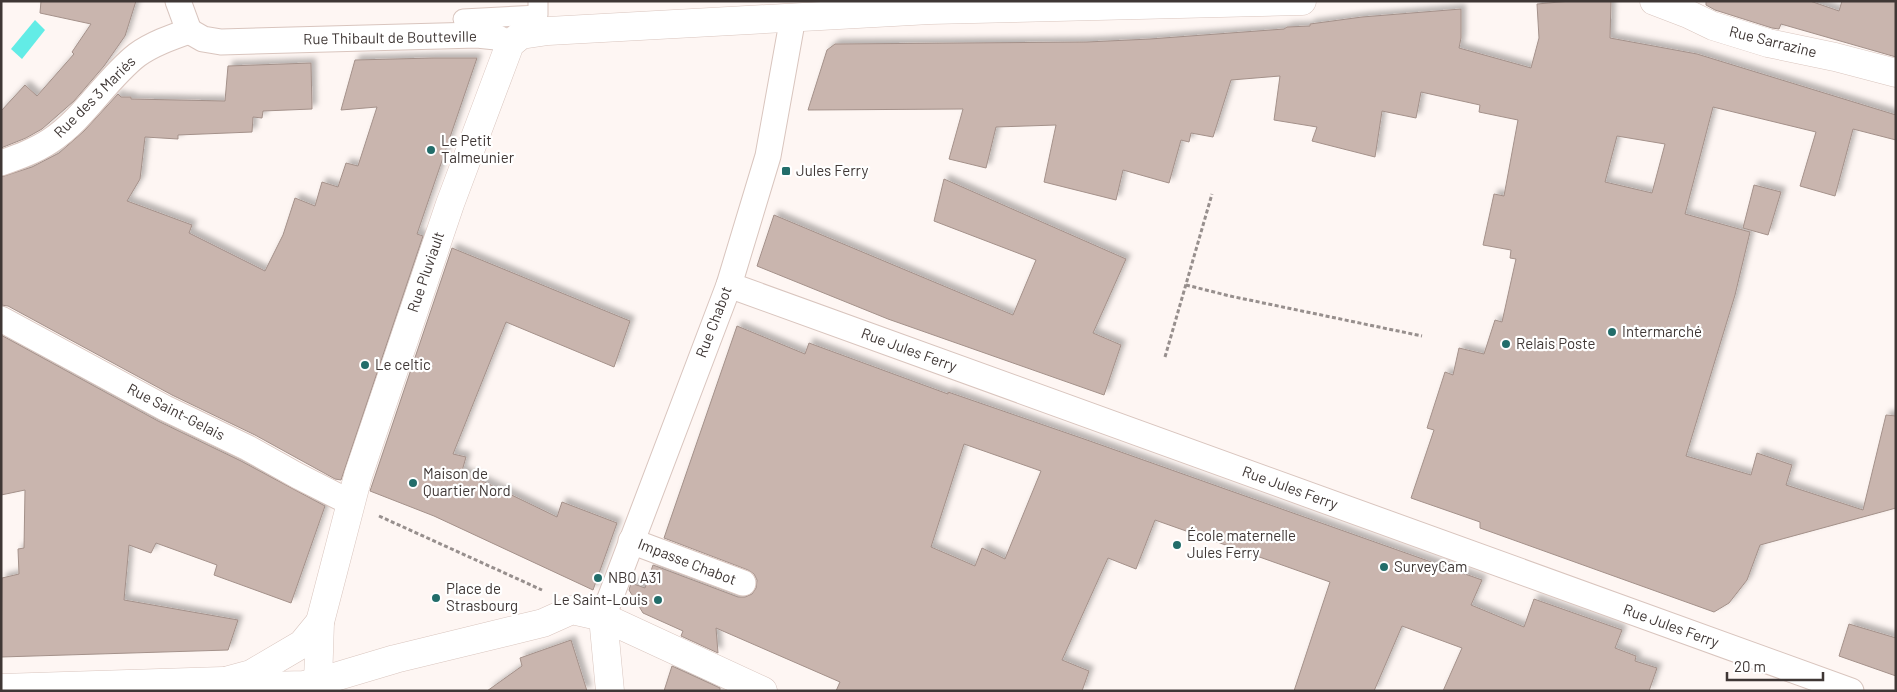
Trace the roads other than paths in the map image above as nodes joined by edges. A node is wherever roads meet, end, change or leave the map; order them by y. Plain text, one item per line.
1 (178, 1) edge
2 (538, 1) edge
3 (1302, 1) edge
4 (1654, 1) edge
5 (794, 17) junction
6 (464, 19) dead end
7 (189, 31) junction
8 (510, 44) junction
9 (1896, 73) edge
10 (1, 163) edge
11 (728, 285) junction
12 (1, 319) edge
13 (351, 503) junction
14 (631, 541) junction
15 (744, 583) dead end
16 (603, 617) junction
17 (320, 622) junction
18 (223, 681) junction
19 (317, 686) edge
20 (1, 688) edge
21 (610, 691) edge
22 (763, 691) edge
23 (1851, 691) edge

1 - 7 street
2 - 6 street
3 - 5 main road
4 - 9 main road, Rue Sarrazine
5 - 8 main road
5 - 11 street, Rue Chabot
7 - 8 street, Rue Thibault de Boutteville
7 - 10 street, Rue des 3 Mariés
8 - 13 main road, Rue Pluviault
11 - 14 street, Rue Chabot
11 - 23 street, Rue Jules Ferry
12 - 13 street, Rue Saint-Gelais
13 - 17 main road
14 - 15 street, Impasse Chabot
14 - 16 street, Rue Chabot
16 - 19 main road
16 - 21 main road
16 - 22 main road
17 - 18 main road
17 - 19 main road
18 - 19 main road
18 - 20 main road

